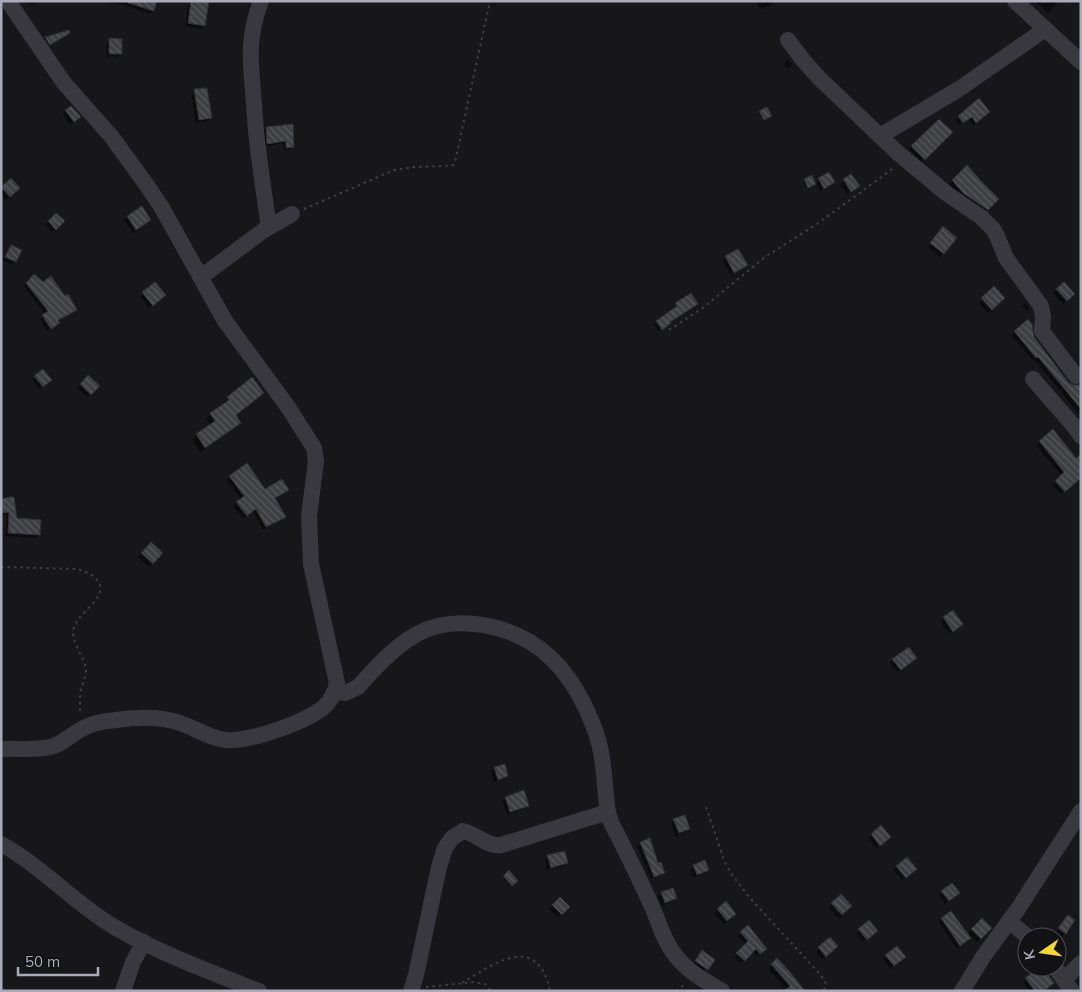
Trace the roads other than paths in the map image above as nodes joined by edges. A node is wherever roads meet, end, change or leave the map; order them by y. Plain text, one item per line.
1 (8, 1) edge
2 (261, 1) edge
3 (1015, 1) edge
4 (1044, 30) junction
5 (788, 40) dead end
6 (1081, 62) edge
7 (880, 136) junction
8 (292, 214) road end
9 (269, 227) junction
10 (201, 277) junction
11 (1076, 376) dead end
12 (1033, 379) dead end
13 (1081, 436) edge
14 (335, 692) junction
15 (1, 748) edge
16 (1081, 811) edge
17 (608, 812) junction
18 (1, 844) edge
19 (1009, 921) junction
20 (1017, 928) edge
21 (144, 942) junction
22 (1081, 963) edge
23 (1064, 979) edge
24 (417, 989) edge
25 (122, 991) edge
26 (259, 991) edge
27 (722, 991) edge
28 (962, 991) edge

1 - 10 street
2 - 9 street
3 - 4 street
4 - 6 street
4 - 7 street
5 - 7 street
7 - 11 street
8 - 9 street
9 - 10 street
10 - 14 street
12 - 13 street
14 - 15 street
14 - 17 street
16 - 19 street
17 - 24 street
17 - 27 street
18 - 21 street
19 - 20 street
19 - 28 street
21 - 25 street
21 - 26 street
22 - 23 street

